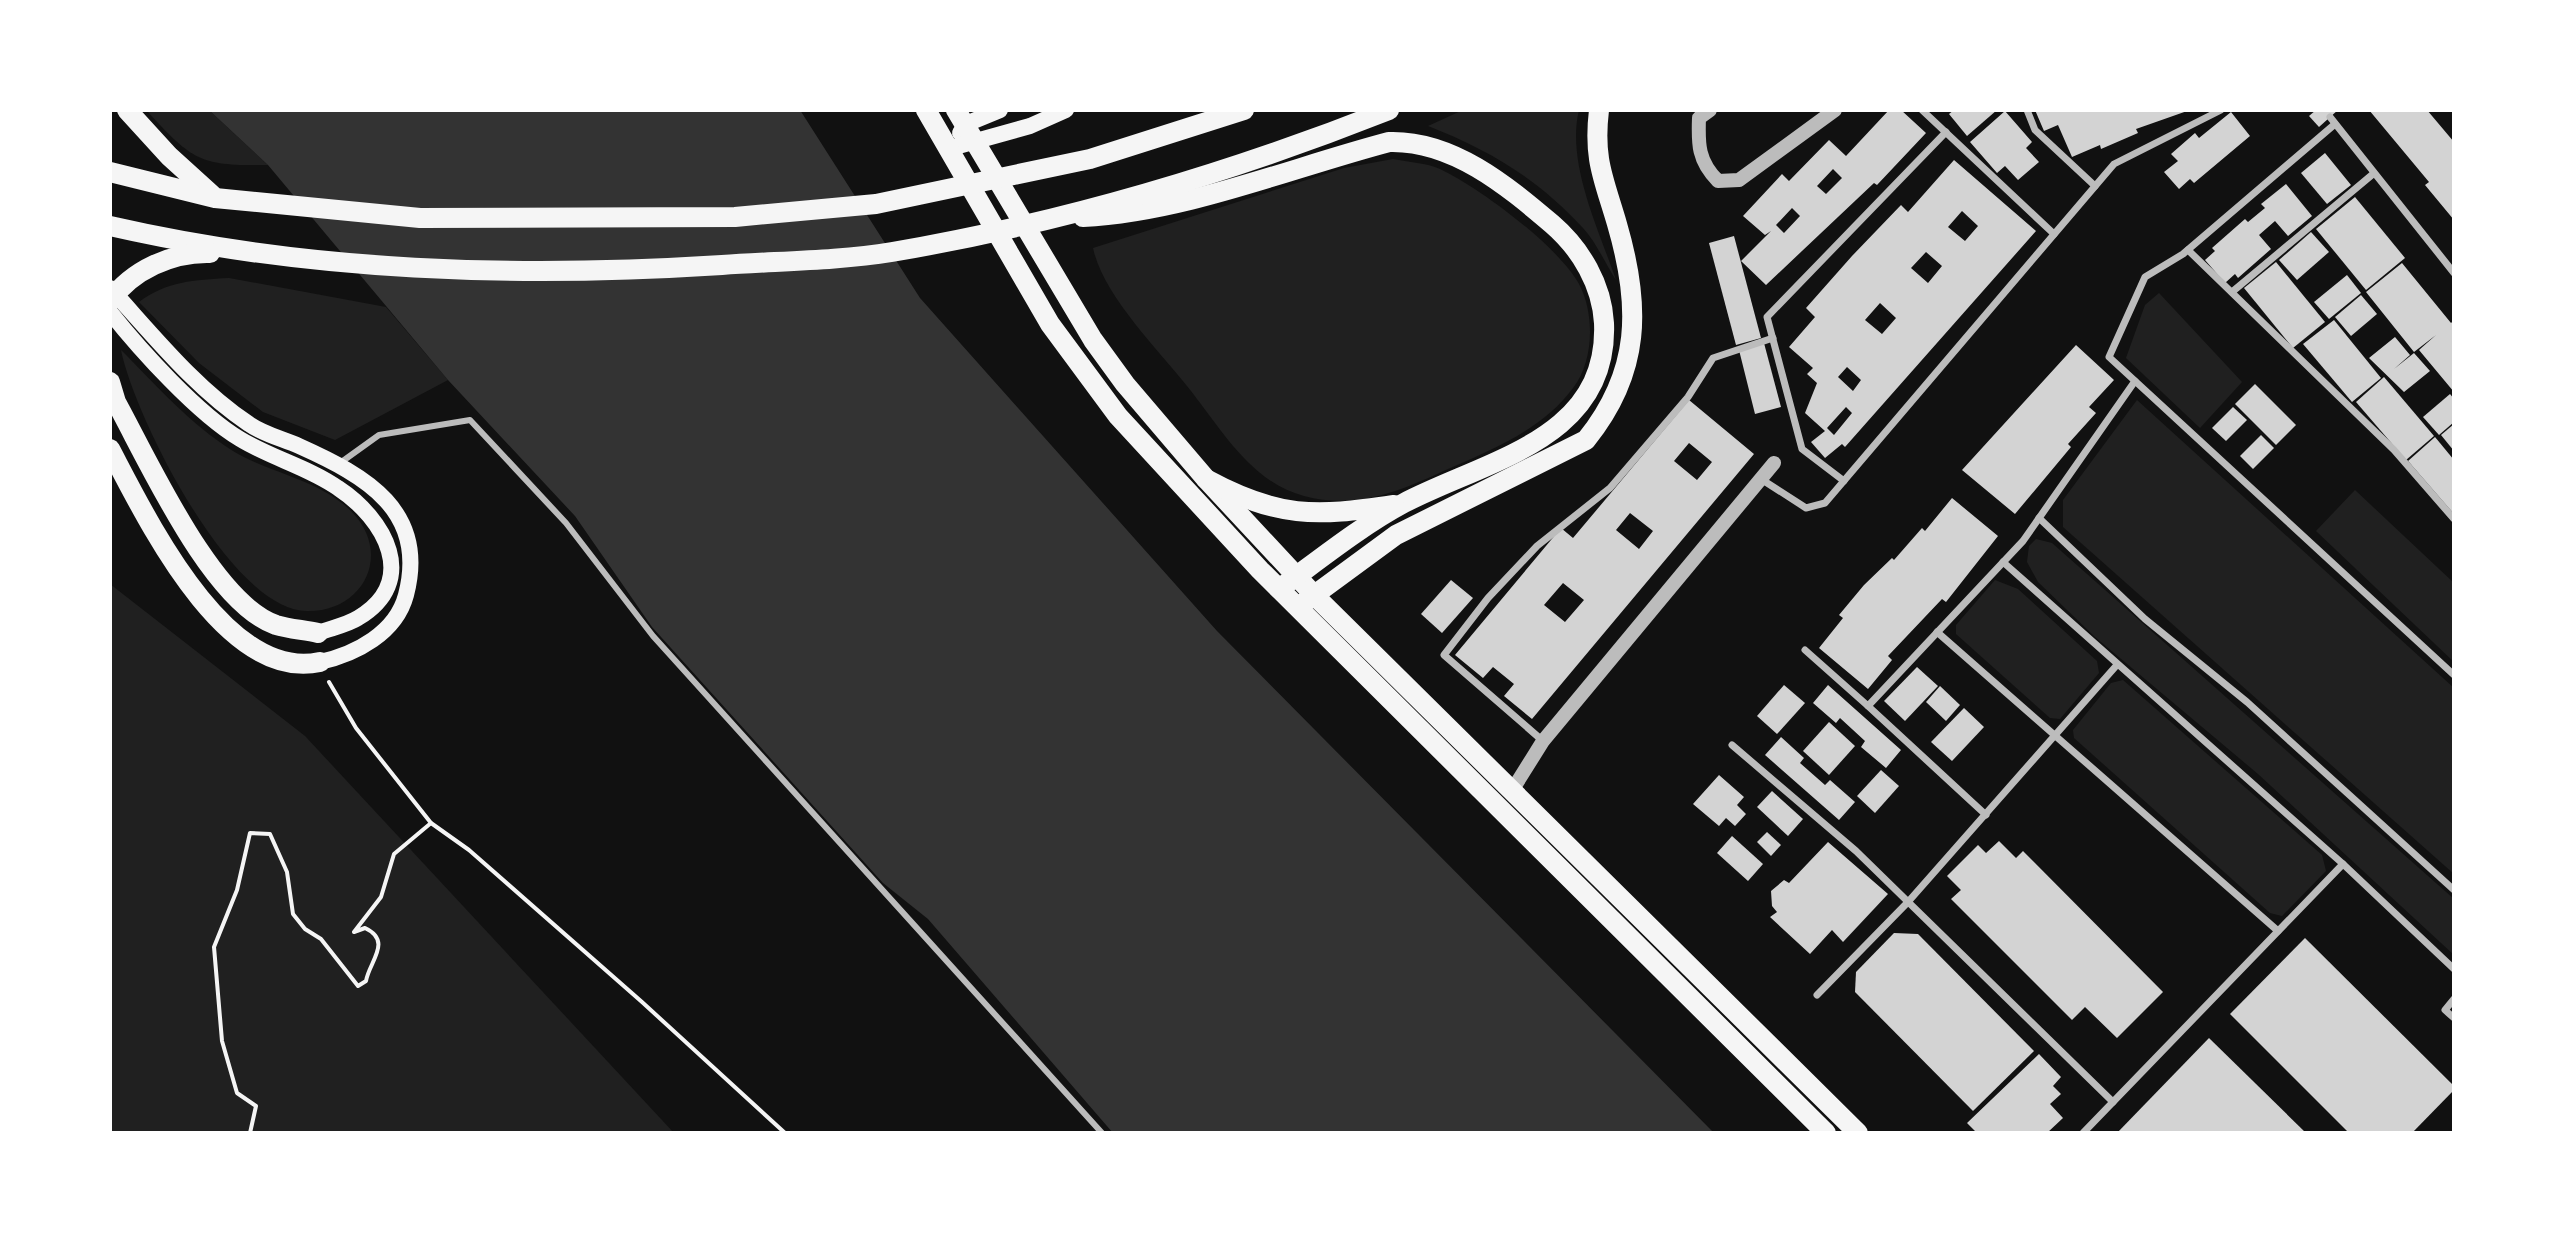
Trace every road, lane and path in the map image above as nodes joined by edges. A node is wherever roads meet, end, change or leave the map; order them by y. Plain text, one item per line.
1 (127, 110) edge
2 (926, 110) edge
3 (1000, 110) edge
4 (1066, 110) edge
5 (1219, 110) edge
6 (1244, 110) edge
7 (1389, 110) edge
8 (1599, 110) edge
9 (1710, 110) edge
10 (1835, 110) edge
11 (1922, 110) edge
12 (2027, 110) edge
13 (2221, 110) edge
14 (1202, 123) junction
15 (966, 125) edge
16 (1946, 132) junction
17 (951, 148) junction
18 (110, 172) edge
19 (2373, 174) junction
20 (2095, 186) junction
21 (215, 198) junction
22 (1047, 219) junction
23 (116, 227) edge
24 (2054, 234) junction
25 (2188, 250) junction
26 (262, 251) junction
27 (2454, 273) edge
28 (110, 288) edge
29 (2232, 292) junction
30 (110, 301) edge
31 (110, 312) edge
32 (1773, 338) junction
33 (2135, 381) junction
34 (113, 392) edge
35 (110, 449) edge
36 (1774, 463) dead end
37 (338, 464) junction
38 (1206, 479) junction
39 (1761, 479) junction
40 (326, 481) junction
41 (1844, 481) junction
42 (1402, 504) junction
43 (2039, 518) junction
44 (2454, 519) edge
45 (2003, 562) junction
46 (1288, 583) junction
47 (1307, 601) junction
48 (1937, 632) junction
49 (318, 633) joint
50 (1805, 650) dead end
51 (320, 662) junction
52 (2116, 666) junction
53 (2454, 675) edge
54 (1868, 706) junction
55 (2056, 735) junction
56 (1543, 741) junction
57 (1732, 745) dead end
58 (1513, 789) junction
59 (1986, 815) junction
60 (431, 823) junction
61 (2343, 864) junction
62 (2454, 890) edge
63 (1908, 902) junction
64 (2278, 931) junction
65 (2454, 969) edge
66 (1817, 995) dead end
67 (2454, 999) edge
68 (2454, 1018) edge
69 (2113, 1102) junction
70 (250, 1133) edge
71 (785, 1133) edge
72 (1102, 1133) edge
73 (1826, 1133) edge
74 (1858, 1133) edge
75 (2083, 1133) edge

1 - 21 main road
2 - 17 main road
3 - 15 main road
4 - 15 main road
5 - 14 main road
6 - 14 main road
7 - 22 main road
8 - 47 main road
9 - 10 street
11 - 16 street
12 - 20 street
13 - 20 street
14 - 21 main road
15 - 17 main road
15 - 38 main road
16 - 24 street
16 - 32 street
17 - 46 main road
18 - 21 main road
19 - 25 street
19 - 27 street
19 - 29 street
20 - 24 street
22 - 26 main road
22 - 42 main road
23 - 26 main road
24 - 41 street
25 - 29 street
25 - 33 street
26 - 30 main road
28 - 37 main road
29 - 44 street
31 - 40 main road
32 - 41 street
32 - 56 street
33 - 43 street
33 - 53 street
34 - 49 main road
35 - 51 main road
36 - 39 street
37 - 40 lane
37 - 51 main road
37 - 72 lane
38 - 42 main road
38 - 46 main road
39 - 41 street
39 - 56 street
40 - 49 main road
42 - 46 main road
43 - 45 street
43 - 62 street
45 - 48 street
45 - 52 street
46 - 47 main road
47 - 58 main road
47 - 73 main road
48 - 54 street
48 - 55 street
50 - 54 street
51 - 60 path
52 - 55 street
52 - 61 street
54 - 59 street
55 - 59 street
55 - 64 street
56 - 58 street
57 - 63 street
58 - 74 main road
59 - 63 street
60 - 70 path
60 - 71 path
61 - 64 street
61 - 65 street
63 - 66 street
63 - 69 street
64 - 69 street
67 - 68 street
69 - 75 street

